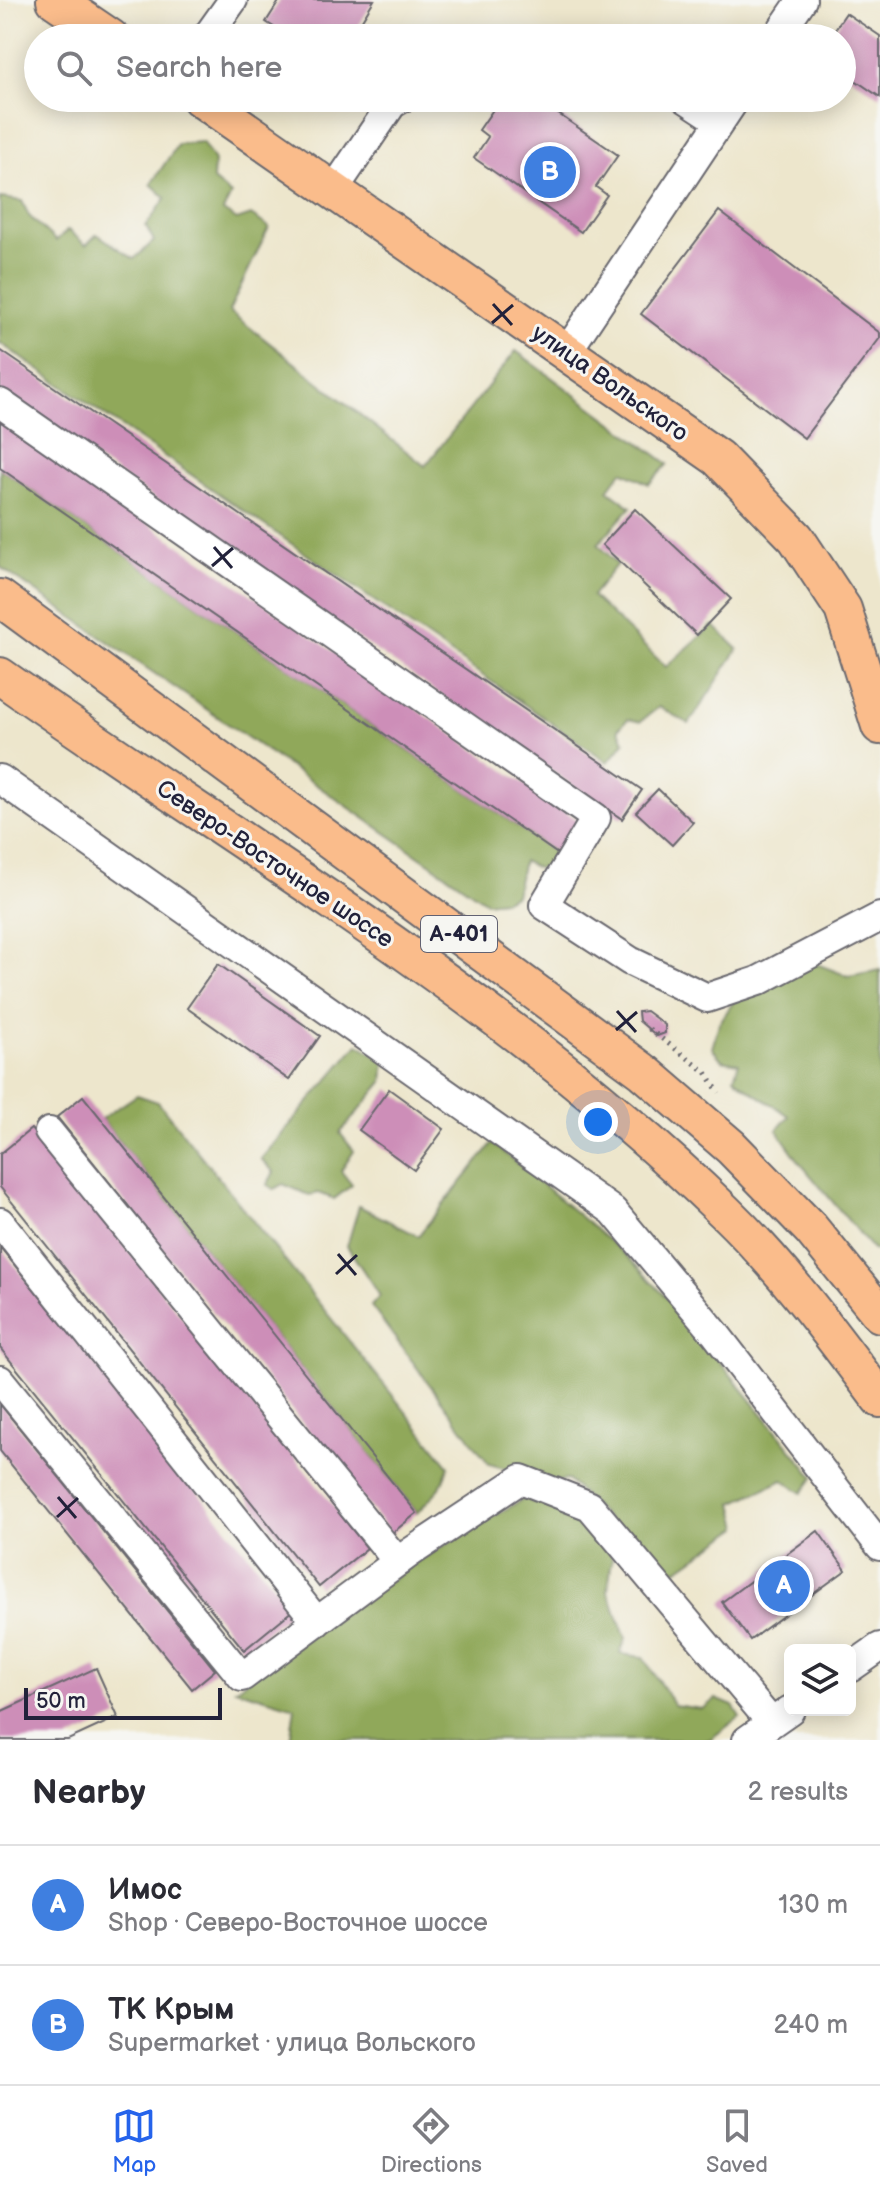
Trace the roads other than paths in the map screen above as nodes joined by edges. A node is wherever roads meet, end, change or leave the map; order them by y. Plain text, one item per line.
1 (55, 0) edge
2 (233, 0) edge
3 (802, 0) edge
4 (90, 24) edge
5 (216, 24) edge
6 (786, 24) edge
7 (220, 112) edge
8 (387, 112) edge
9 (727, 112) edge
10 (333, 191) junction
11 (566, 353) junction
12 (0, 403) edge
13 (0, 598) edge
14 (0, 676) edge
15 (880, 726) edge
16 (0, 779) edge
17 (880, 917) edge
18 (49, 1132) dead end
19 (0, 1222) edge
20 (880, 1314) edge
21 (0, 1380) edge
22 (880, 1399) edge
23 (880, 1546) edge
24 (398, 1562) junction
25 (317, 1622) junction
26 (880, 1647) edge
27 (856, 1664) edge
28 (781, 1716) edge
29 (747, 1740) edge

1 - 4 main road
2 - 5 street
3 - 6 street
7 - 10 main road, улица Вольского
8 - 10 street
9 - 11 street
10 - 11 main road, улица Вольского
11 - 15 main road, улица Вольского
12 - 17 street
13 - 20 main road, Северо-Восточное шоссе / А-401
14 - 22 main road, Северо-Восточное шоссе / А-401
16 - 23 street
18 - 24 street
19 - 25 street
21 - 25 street
24 - 25 street
24 - 28 street
26 - 27 street
28 - 29 street

